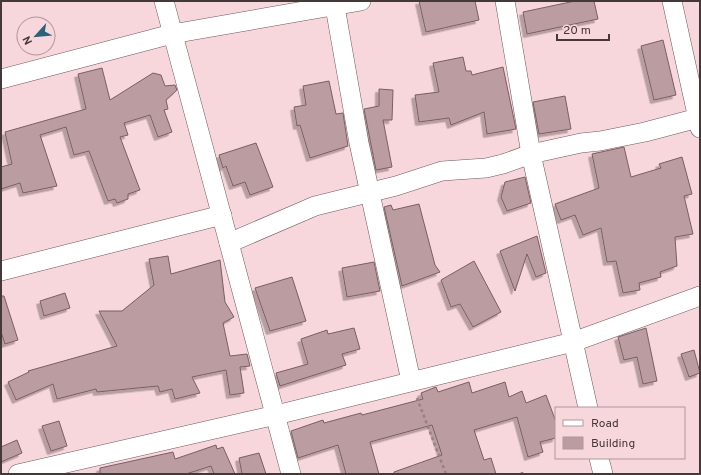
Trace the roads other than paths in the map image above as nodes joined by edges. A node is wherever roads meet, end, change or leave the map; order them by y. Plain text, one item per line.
1 (164, 1) edge
2 (361, 1) edge
3 (505, 1) edge
4 (672, 1) edge
5 (335, 3) edge
6 (172, 34) junction
7 (1, 79) edge
8 (699, 123) edge
9 (531, 154) junction
10 (371, 193) junction
11 (222, 215) junction
12 (229, 243) junction
13 (1, 271) edge
14 (700, 296) edge
15 (573, 342) junction
16 (411, 381) junction
17 (588, 407) edge
18 (276, 414) junction
19 (599, 459) edge
20 (18, 474) edge
21 (291, 474) edge
22 (604, 474) edge

1 - 6 street
2 - 5 street
3 - 9 street
4 - 8 street
5 - 6 street
5 - 10 street
6 - 7 street
6 - 11 street
8 - 9 street
9 - 10 street
9 - 15 street
10 - 12 street
10 - 16 street
11 - 12 street
11 - 13 street
12 - 18 street
14 - 15 street
15 - 16 street
15 - 17 street
16 - 18 street
18 - 20 street
18 - 21 street
19 - 22 street

